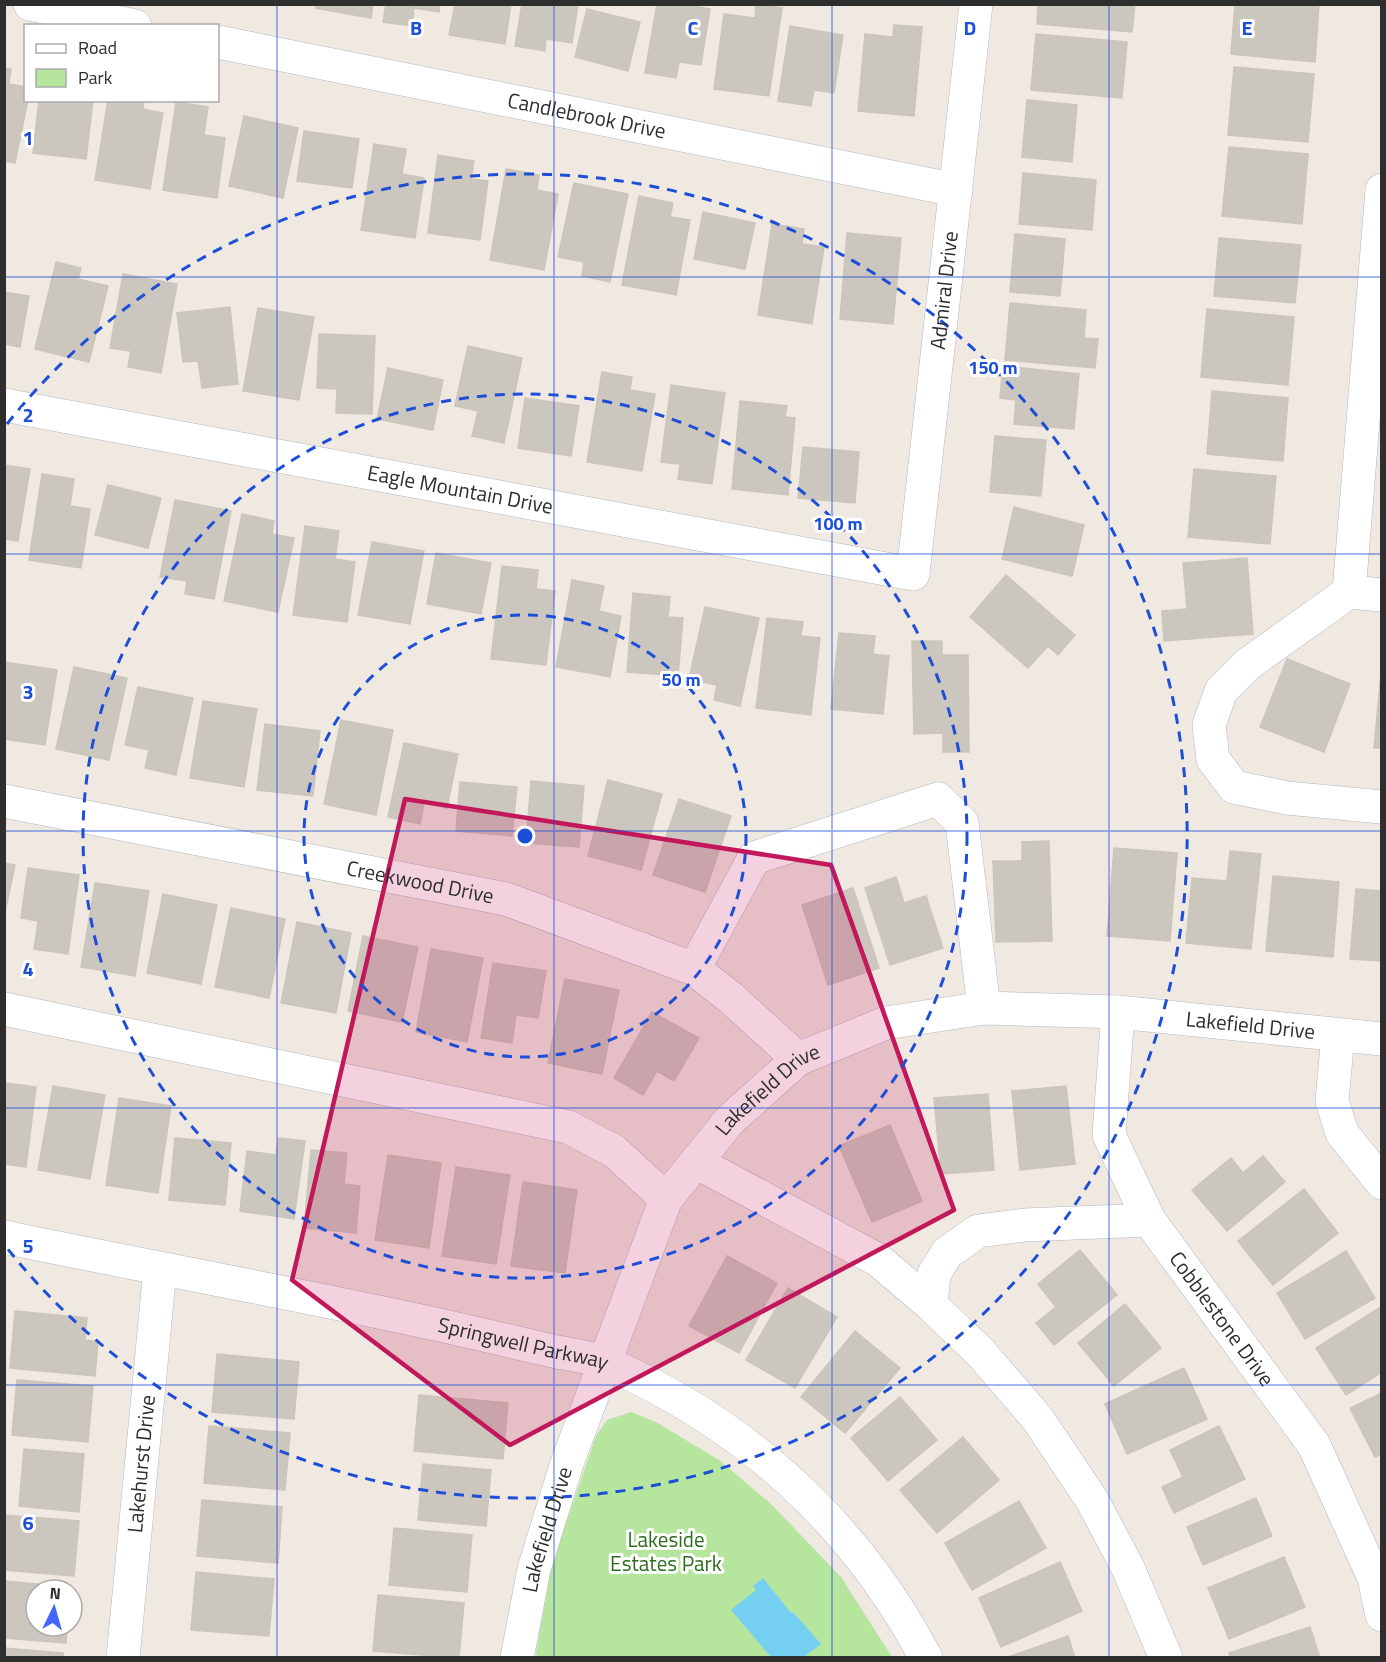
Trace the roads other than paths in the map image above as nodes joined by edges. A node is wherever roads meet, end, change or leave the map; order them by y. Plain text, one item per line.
1 (30, 4) edge
2 (976, 4) edge
3 (125, 24) edge
4 (219, 42) edge
5 (956, 190) junction
6 (1382, 190) edge
7 (4, 405) edge
8 (913, 574) joint
9 (1349, 592) junction
10 (1382, 595) edge
11 (4, 801) edge
12 (1382, 807) edge
13 (694, 969) junction
14 (984, 1008) junction
15 (4, 1009) edge
16 (1118, 1012) junction
17 (1338, 1035) junction
18 (1382, 1039) edge
19 (798, 1059) junction
20 (696, 1162) junction
21 (1382, 1184) edge
22 (666, 1199) junction
23 (1149, 1220) junction
24 (4, 1237) edge
25 (160, 1269) junction
26 (932, 1305) junction
27 (605, 1362) junction
28 (1378, 1577) edge
29 (1382, 1615) edge
30 (123, 1658) edge
31 (517, 1658) edge
32 (926, 1658) edge
33 (1166, 1658) edge

1 - 3 street
2 - 5 street, Admiral Drive
4 - 5 street, Candlebrook Drive
5 - 8 street, Admiral Drive
6 - 9 street
7 - 8 street, Eagle Mountain Drive
9 - 10 street
9 - 12 street
11 - 13 street, Creekwood Drive
13 - 14 street
13 - 19 street, Creekwood Drive
14 - 16 street, Lakefield Drive
14 - 19 street, Lakefield Drive
15 - 22 street
16 - 17 street, Lakefield Drive
16 - 23 street, Cobblestone Drive
17 - 18 street, Lakefield Drive
17 - 21 street
19 - 20 street, Lakefield Drive
20 - 22 street, Lakefield Drive
20 - 26 street
22 - 27 street, Lakefield Drive
23 - 26 street
23 - 28 street, Cobblestone Drive
24 - 25 street, Springwell Parkway
25 - 27 street, Springwell Parkway
25 - 30 street, Lakehurst Drive
26 - 33 street
27 - 31 street, Lakefield Drive
27 - 32 street, Springwell Parkway
28 - 29 street, Cobblestone Drive

